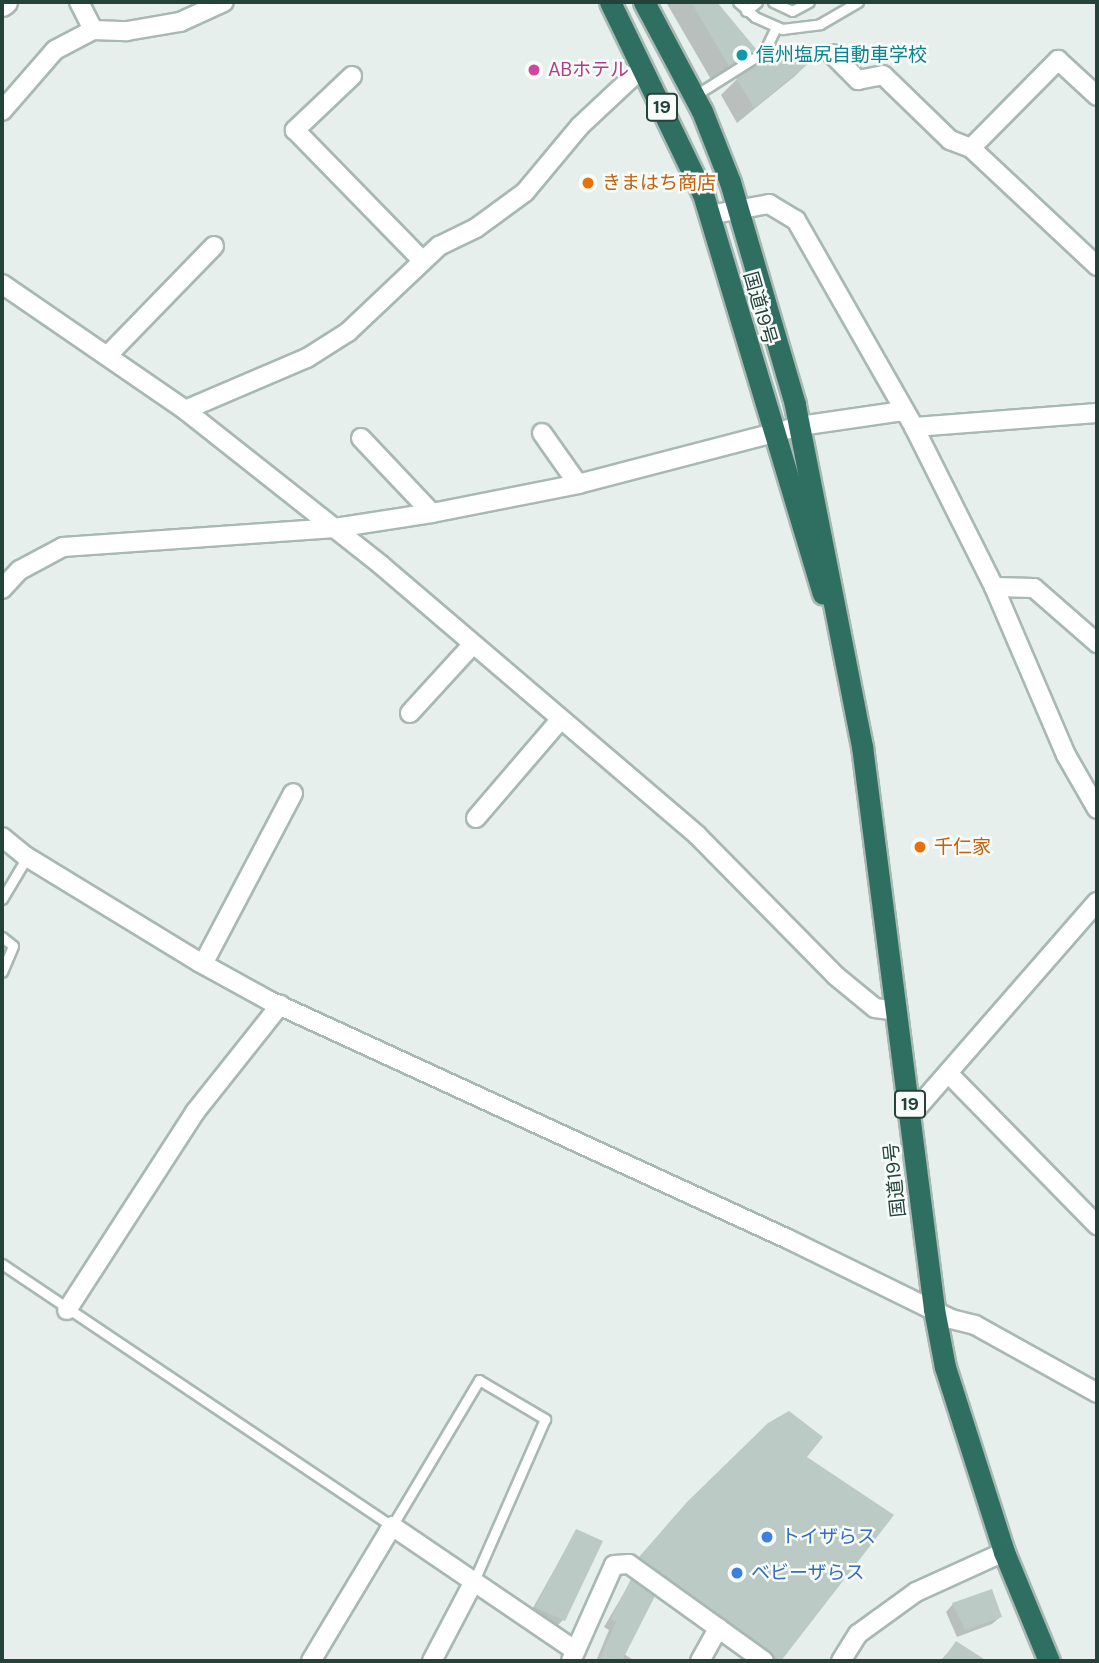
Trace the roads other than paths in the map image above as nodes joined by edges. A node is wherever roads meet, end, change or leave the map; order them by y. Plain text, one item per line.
1 (79, 2) edge
2 (224, 2) edge
3 (610, 2) edge
4 (644, 2) edge
5 (738, 2) edge
6 (757, 2) edge
7 (773, 2) edge
8 (809, 2) edge
9 (858, 2) edge
10 (746, 11) junction
11 (776, 27) junction
12 (93, 30) junction
13 (832, 54) dead end
14 (643, 67) junction
15 (352, 76) dead end
16 (694, 96) junction
17 (1097, 96) edge
18 (2, 111) edge
19 (971, 148) junction
20 (737, 208) junction
21 (709, 215) junction
22 (214, 246) dead end
23 (424, 261) junction
24 (1097, 266) edge
25 (2, 284) edge
26 (108, 355) junction
27 (185, 410) junction
28 (904, 411) junction
29 (1097, 413) edge
30 (800, 426) junction
31 (914, 427) junction
32 (542, 433) dead end
33 (774, 433) junction
34 (361, 438) dead end
35 (578, 484) junction
36 (432, 513) junction
37 (335, 528) junction
38 (994, 587) junction
39 (2, 589) edge
40 (844, 636) junction
41 (1097, 643) edge
42 (473, 644) junction
43 (411, 713) dead end
44 (561, 719) junction
45 (293, 793) dead end
46 (1097, 808) edge
47 (476, 818) dead end
48 (2, 837) edge
49 (27, 857) junction
50 (2, 899) edge
51 (1097, 902) edge
52 (2, 937) edge
53 (203, 964) junction
54 (2, 972) edge
55 (280, 1005) junction
56 (896, 1011) junction
57 (948, 1073) junction
58 (911, 1115) junction
59 (1097, 1225) edge
60 (2, 1264) edge
61 (934, 1308) junction
62 (66, 1310) junction
63 (1097, 1393) edge
64 (392, 1526) junction
65 (1004, 1552) junction
66 (474, 1581) junction
67 (718, 1628) junction
68 (574, 1656) edge
69 (848, 1659) edge
70 (311, 1661) edge
71 (432, 1661) edge
72 (700, 1661) edge
73 (764, 1661) edge
74 (1049, 1661) edge

1 - 12 street
2 - 12 street
3 - 14 highway, 国道19号 / 19
4 - 16 highway, 国道19号 / 19
5 - 10 lane
6 - 10 lane
7 - 8 lane
9 - 11 lane
10 - 11 lane
11 - 16 lane
12 - 18 street
13 - 19 street
14 - 21 highway, 国道19号 / 19
14 - 23 street
15 - 23 street
16 - 20 highway, 国道19号 / 19
17 - 19 street
19 - 24 street
20 - 21 street
20 - 28 street
20 - 30 highway, 国道19号 / 19
21 - 33 highway, 国道19号 / 19
22 - 26 street
23 - 27 street
25 - 26 street
26 - 27 street
27 - 37 street
28 - 30 street
28 - 31 street
29 - 31 street
30 - 33 street
30 - 40 highway, 国道19号 / 19
31 - 38 street
32 - 35 street
33 - 35 street
33 - 40 highway, 国道19号 / 19
34 - 36 street
35 - 36 street
36 - 37 street
37 - 39 street
37 - 42 street
38 - 41 street
38 - 46 street
40 - 56 highway, 国道19号 / 19
42 - 43 street
42 - 44 street
44 - 47 street
44 - 56 street
45 - 53 street
48 - 49 street
49 - 50 lane
49 - 53 street
51 - 57 street
52 - 54 lane
53 - 55 street
55 - 61 street
55 - 62 street
56 - 58 highway, 国道19号 / 19
57 - 58 street
57 - 59 street
58 - 61 highway, 国道19号 / 19
60 - 62 lane
61 - 63 street
61 - 65 highway, 国道19号 / 19
62 - 64 lane
64 - 66 street
64 - 66 lane
64 - 70 street
65 - 69 street
65 - 74 highway, 国道19号 / 19
66 - 68 street
66 - 71 street
67 - 68 street
67 - 72 street
67 - 73 street

